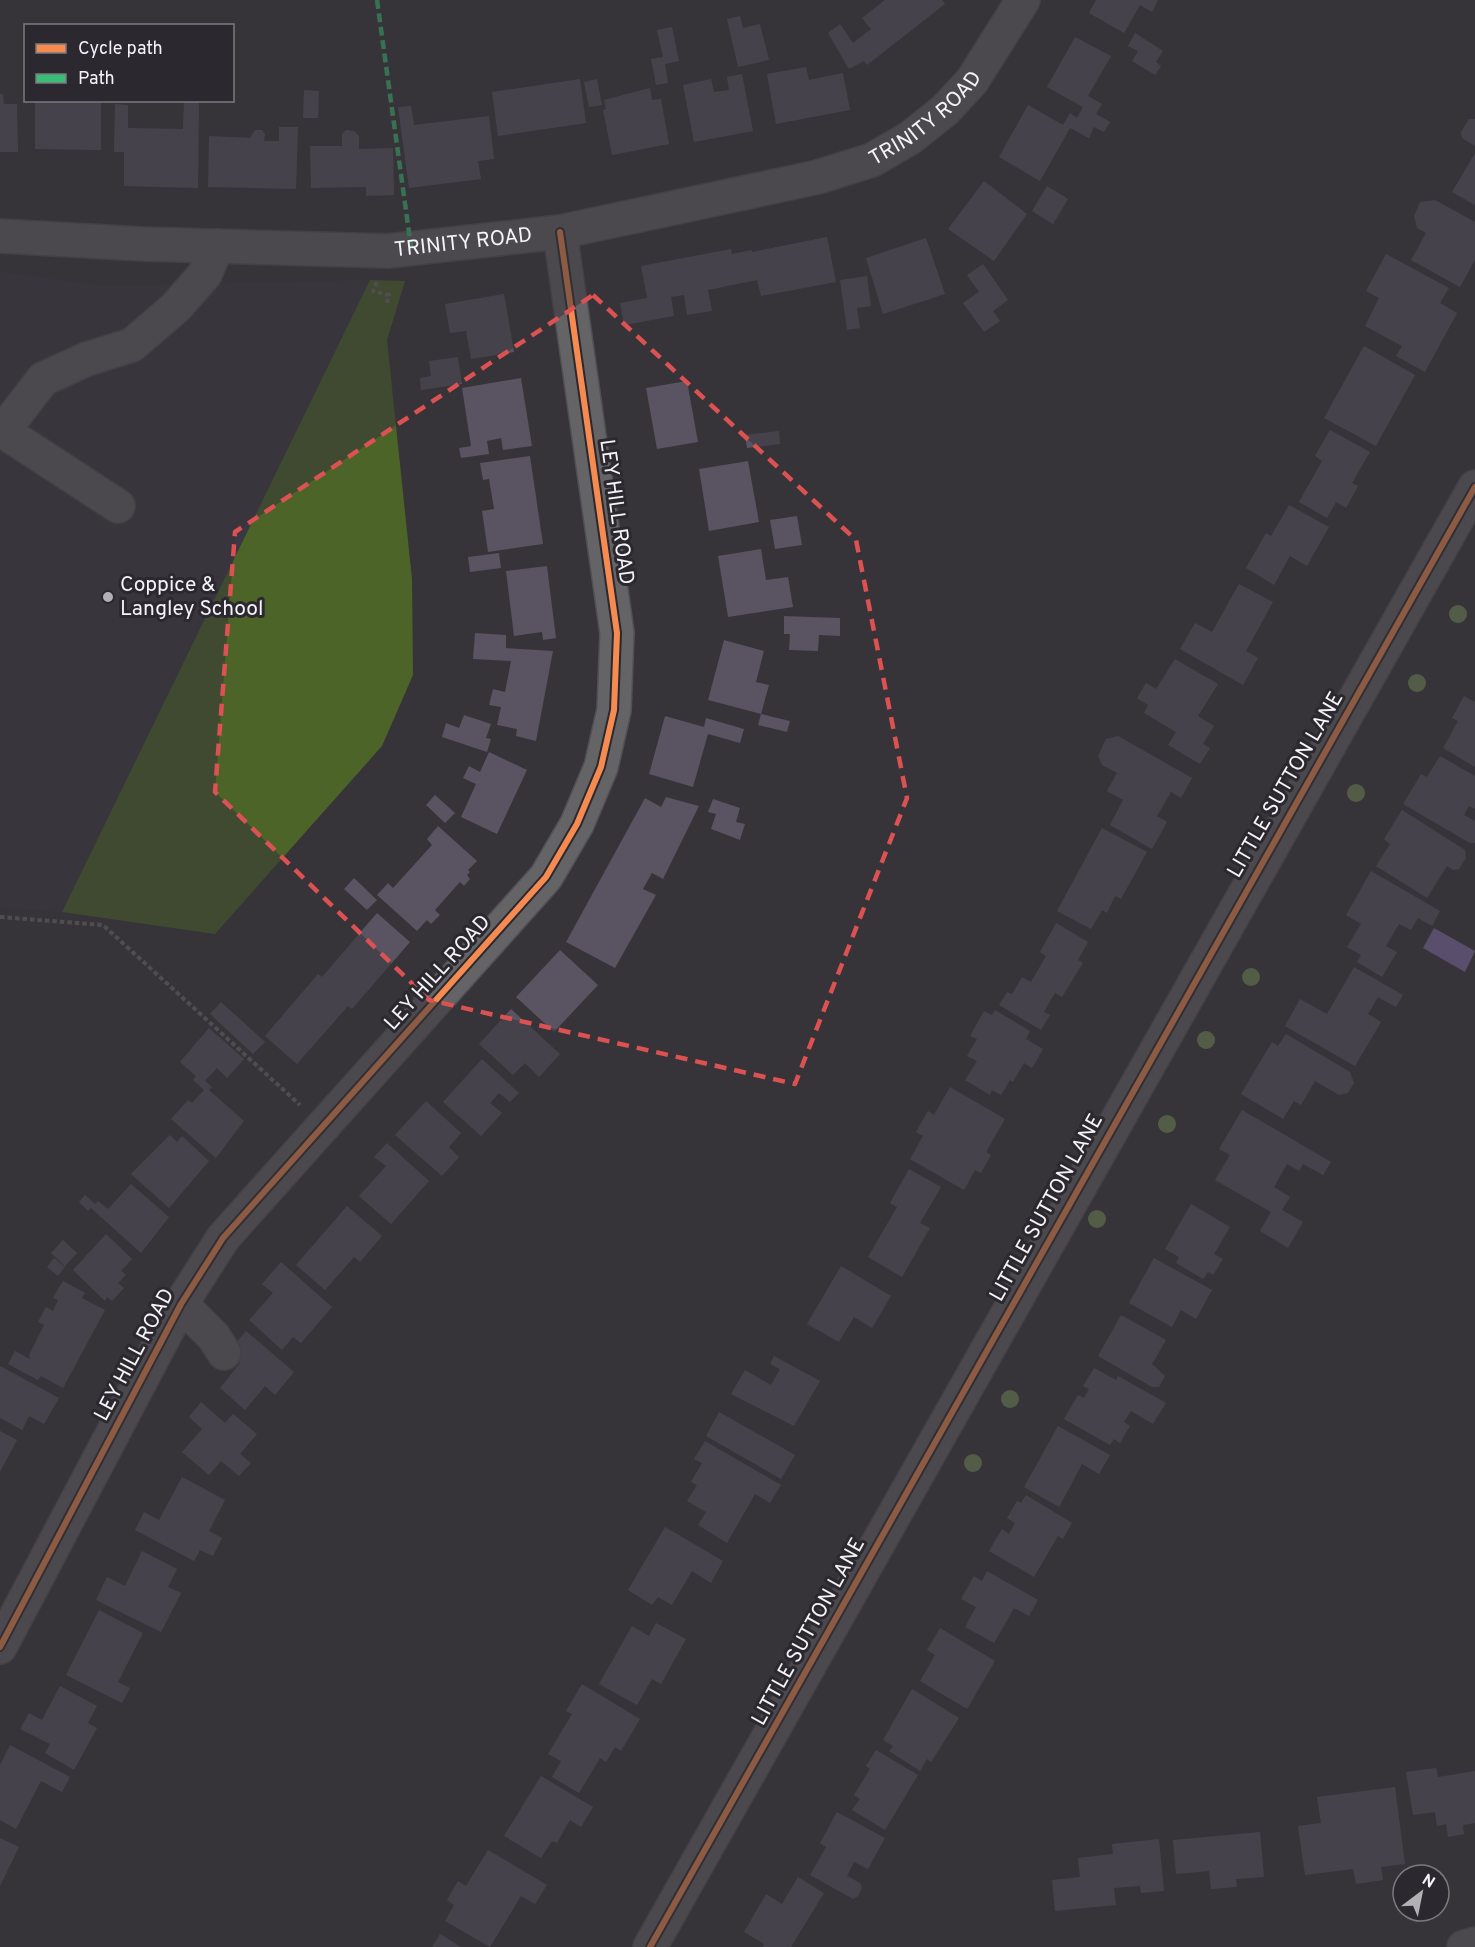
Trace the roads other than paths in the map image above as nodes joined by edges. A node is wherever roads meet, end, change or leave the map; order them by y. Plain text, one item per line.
1 (1023, 0) edge
2 (560, 232) junction
3 (0, 236) edge
4 (217, 246) junction
5 (2, 430) edge
6 (1475, 487) edge
7 (118, 506) dead end
8 (181, 1304) junction
9 (224, 1353) dead end
10 (0, 1647) edge
11 (1475, 1944) edge
12 (650, 1947) edge
13 (1464, 1947) edge

1 - 2 street, TRINITY ROAD
2 - 4 street, TRINITY ROAD
2 - 8 street, LEY HILL ROAD
3 - 4 street, TRINITY ROAD
4 - 5 street
5 - 7 street
6 - 12 street, LITTLE SUTTON LANE
8 - 9 street
8 - 10 street, LEY HILL ROAD
11 - 13 street

